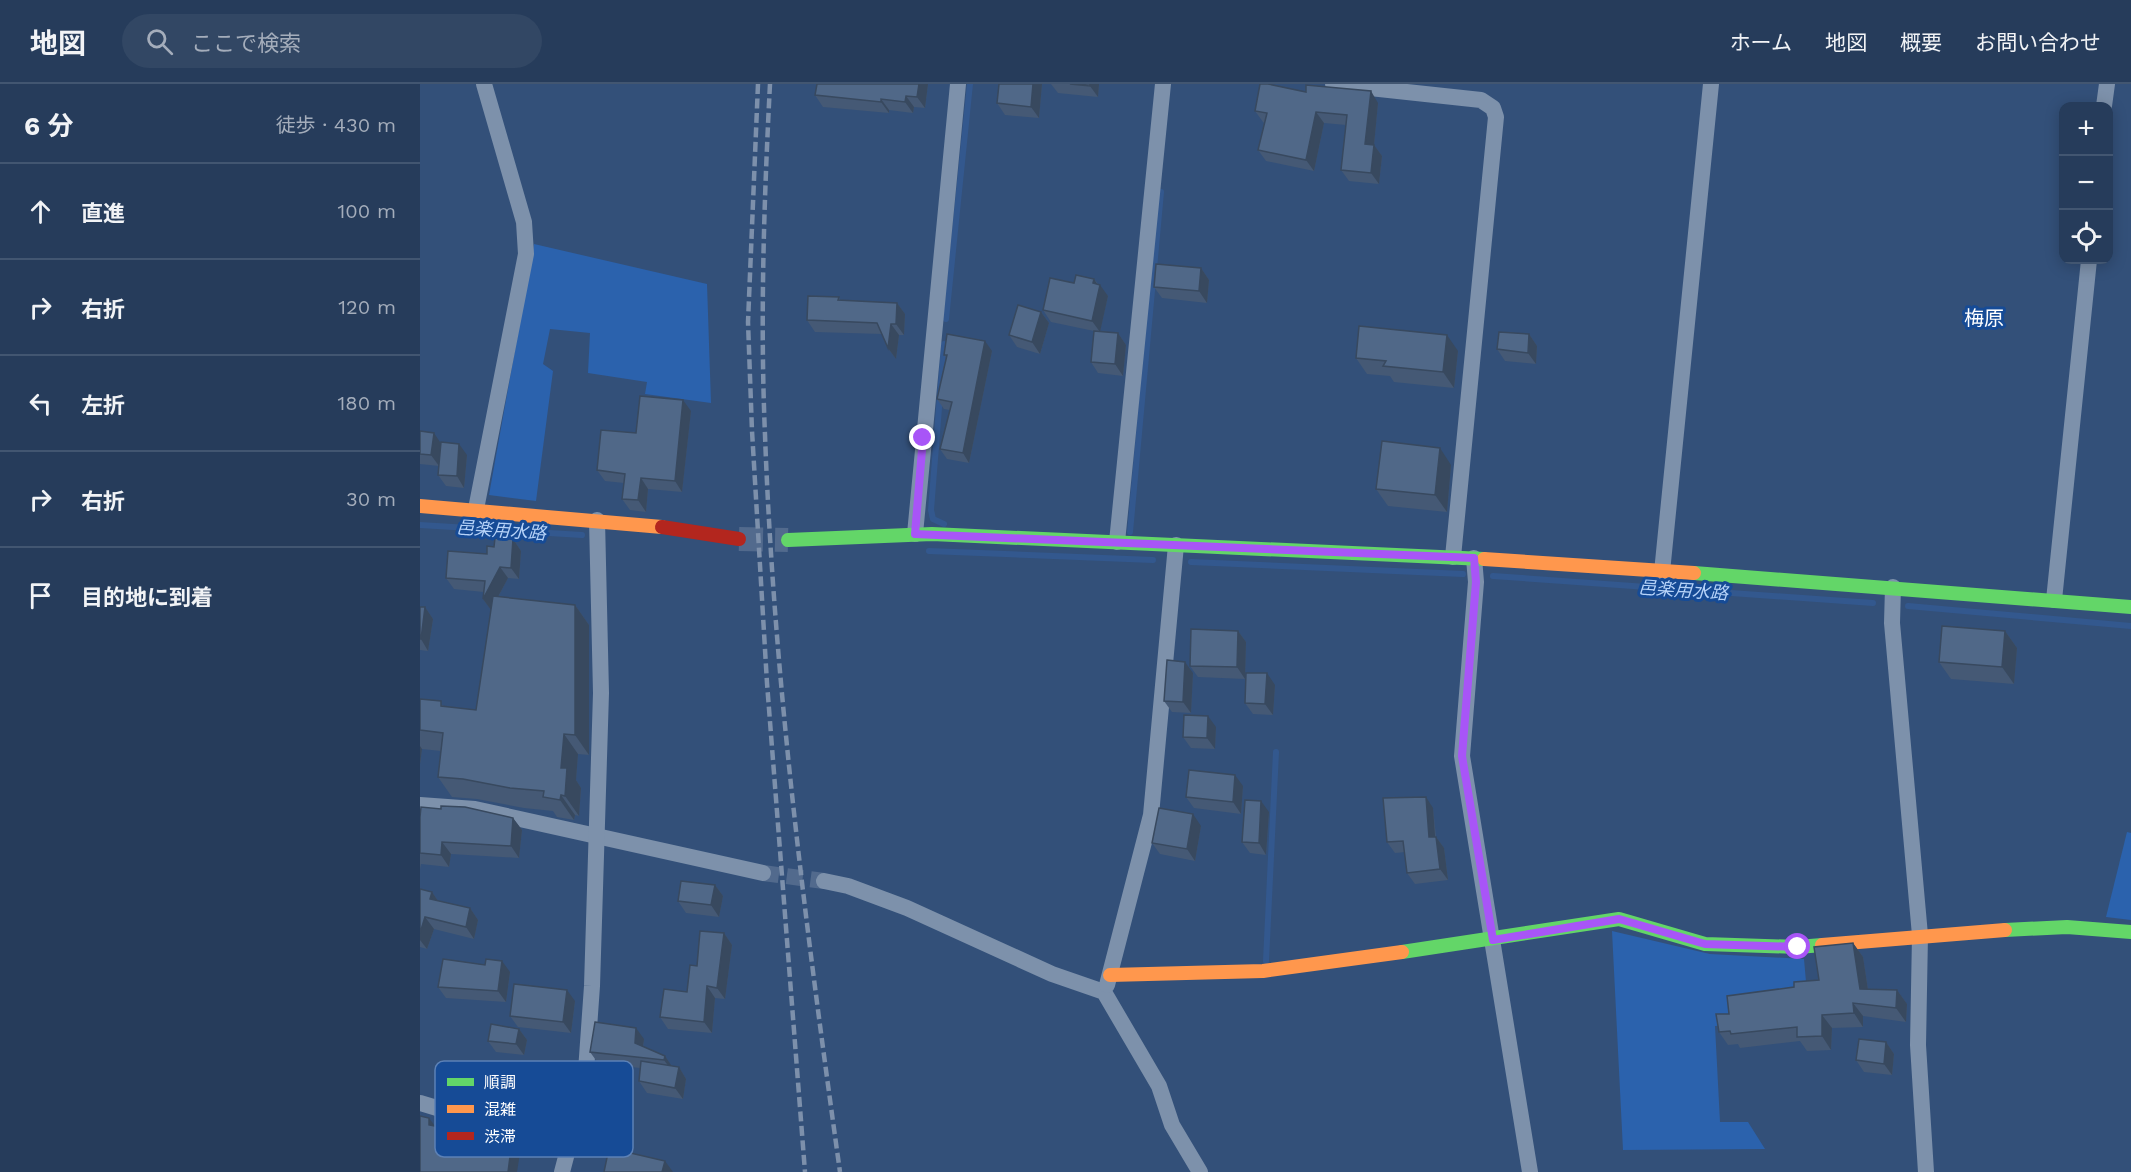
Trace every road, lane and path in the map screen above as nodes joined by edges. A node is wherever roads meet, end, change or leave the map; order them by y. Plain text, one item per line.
1 (484, 84) edge
2 (958, 84) edge
3 (1163, 84) edge
4 (1333, 84) edge
5 (1339, 84) edge
6 (1711, 84) edge
7 (2107, 84) edge
8 (2105, 102) edge
9 (2089, 264) edge
10 (420, 506) edge
11 (476, 509) junction
12 (597, 520) junction
13 (915, 534) junction
14 (739, 538) tunnel mouth
15 (788, 540) tunnel mouth
16 (1117, 542) junction
17 (1176, 545) junction
18 (1453, 557) junction
19 (1474, 558) junction
20 (1662, 572) junction
21 (1893, 587) junction
22 (2054, 600) junction
23 (2131, 607) edge
24 (420, 805) edge
25 (597, 836) junction
26 (763, 873) tunnel mouth
27 (824, 881) tunnel mouth
28 (2131, 932) edge
29 (1920, 935) junction
30 (1493, 940) junction
31 (1110, 975) junction
32 (1104, 993) junction
33 (586, 1061) edge
34 (420, 1103) edge
35 (435, 1108) edge
36 (566, 1157) edge
37 (562, 1172) edge
38 (1200, 1172) edge
39 (1530, 1172) edge
40 (1926, 1172) edge

1 - 11 street
2 - 13 street
3 - 16 street
4 - 5 street
5 - 18 street
6 - 20 street
7 - 8 street
9 - 22 street
10 - 11 street
11 - 12 street
12 - 14 street
12 - 25 street
13 - 15 street
13 - 16 street
16 - 17 street
17 - 18 street
17 - 31 street
18 - 19 street
19 - 20 street
19 - 30 street
20 - 21 street
21 - 22 street
21 - 29 street
22 - 23 street
24 - 25 street
25 - 26 street
25 - 33 street
27 - 32 street
28 - 29 street
29 - 30 street
29 - 40 street
30 - 31 street
30 - 39 street
31 - 32 street
32 - 38 street
34 - 35 street
36 - 37 street

